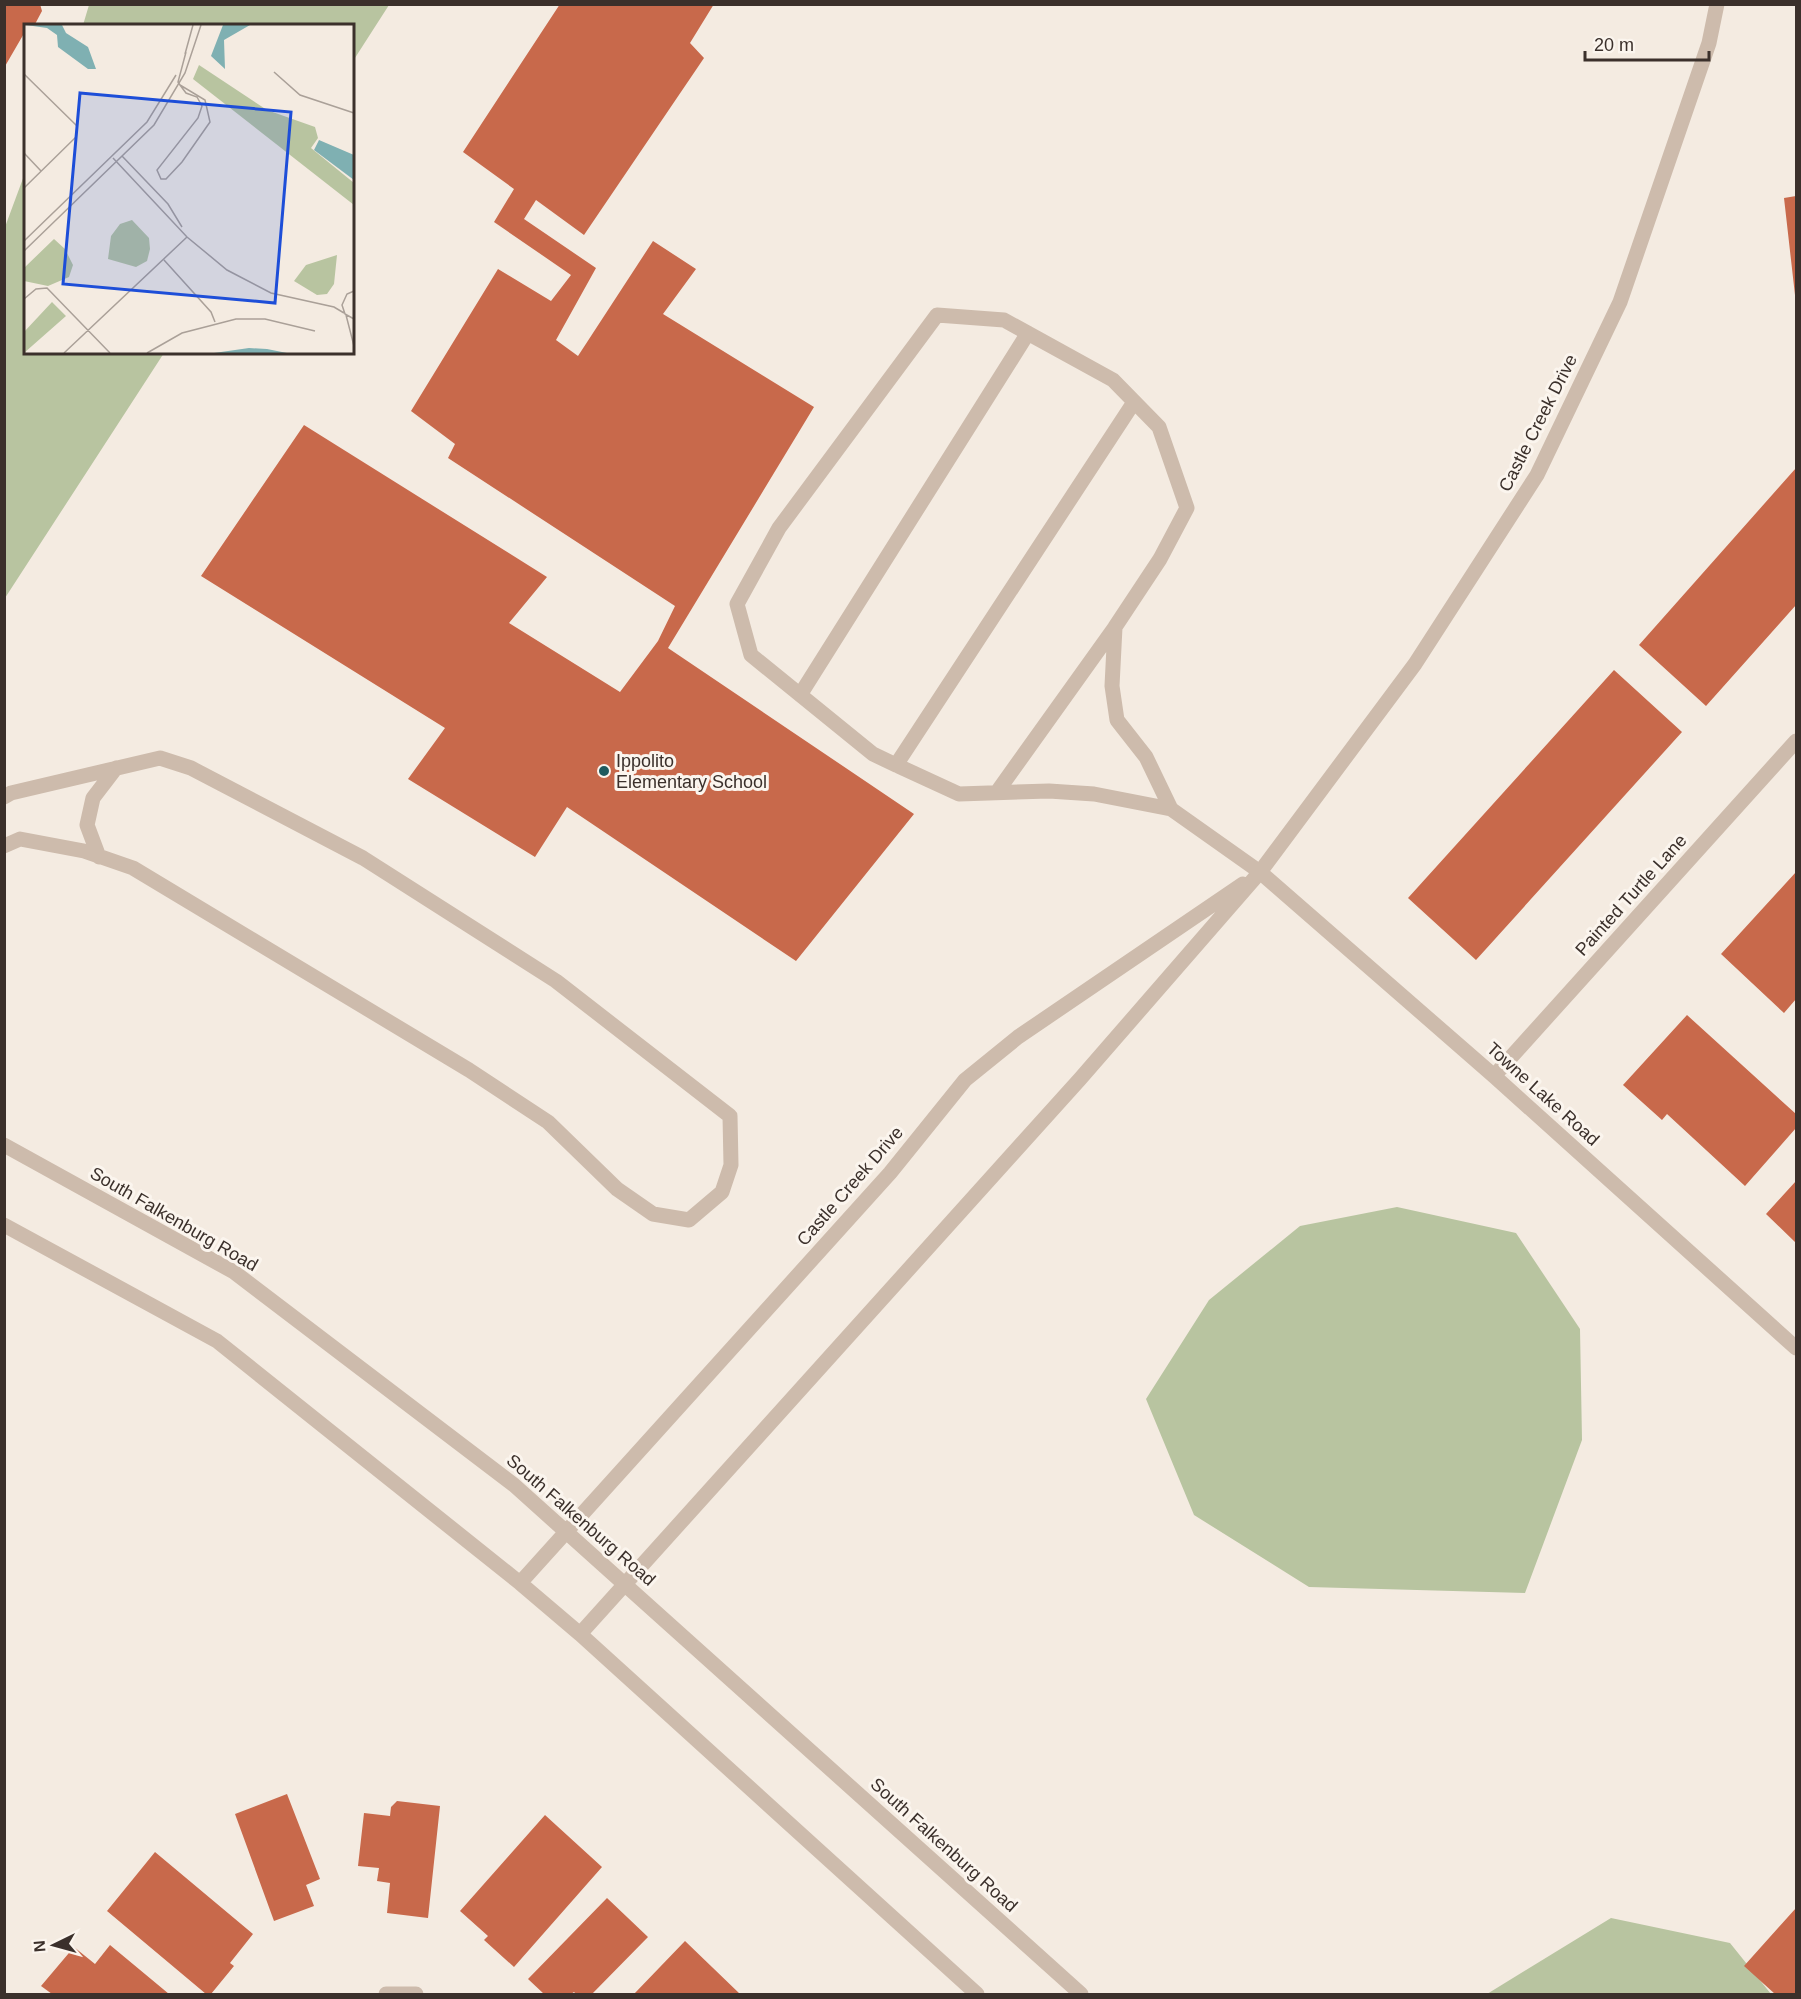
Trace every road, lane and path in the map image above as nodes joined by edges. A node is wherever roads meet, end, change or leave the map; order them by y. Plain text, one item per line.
1 (1717, 4) edge
2 (1028, 333) junction
3 (1134, 402) junction
4 (1115, 627) junction
5 (800, 696) junction
6 (1797, 741) edge
7 (896, 765) junction
8 (116, 768) junction
9 (997, 792) junction
10 (4, 797) edge
11 (1171, 809) junction
12 (4, 846) edge
13 (99, 857) junction
14 (1260, 872) junction
15 (1494, 1076) junction
16 (4, 1145) edge
17 (4, 1225) edge
18 (1797, 1348) edge
19 (567, 1532) junction
20 (520, 1583) junction
21 (626, 1584) junction
22 (580, 1634) junction
23 (386, 1995) edge
24 (416, 1995) edge
25 (977, 1995) edge
26 (1081, 1995) edge

1 - 14 street, Castle Creek Drive
2 - 3 street
2 - 5 street
2 - 5 street
3 - 4 street
3 - 7 street
4 - 9 street
4 - 11 street
5 - 7 street
6 - 15 street, Painted Turtle Lane
7 - 9 street
8 - 10 street
8 - 13 street
8 - 13 street
9 - 11 street
11 - 14 street, Towne Lake Road
12 - 13 street
14 - 15 street, Towne Lake Road
14 - 19 street, Castle Creek Drive
14 - 21 street, Castle Creek Drive
15 - 18 street, Towne Lake Road
16 - 19 street, South Falkenburg Road
17 - 20 street
19 - 20 street, Castle Creek Drive
19 - 21 street, South Falkenburg Road
20 - 22 street
21 - 22 street, Castle Creek Drive
21 - 26 street, South Falkenburg Road
22 - 25 street
23 - 24 street

